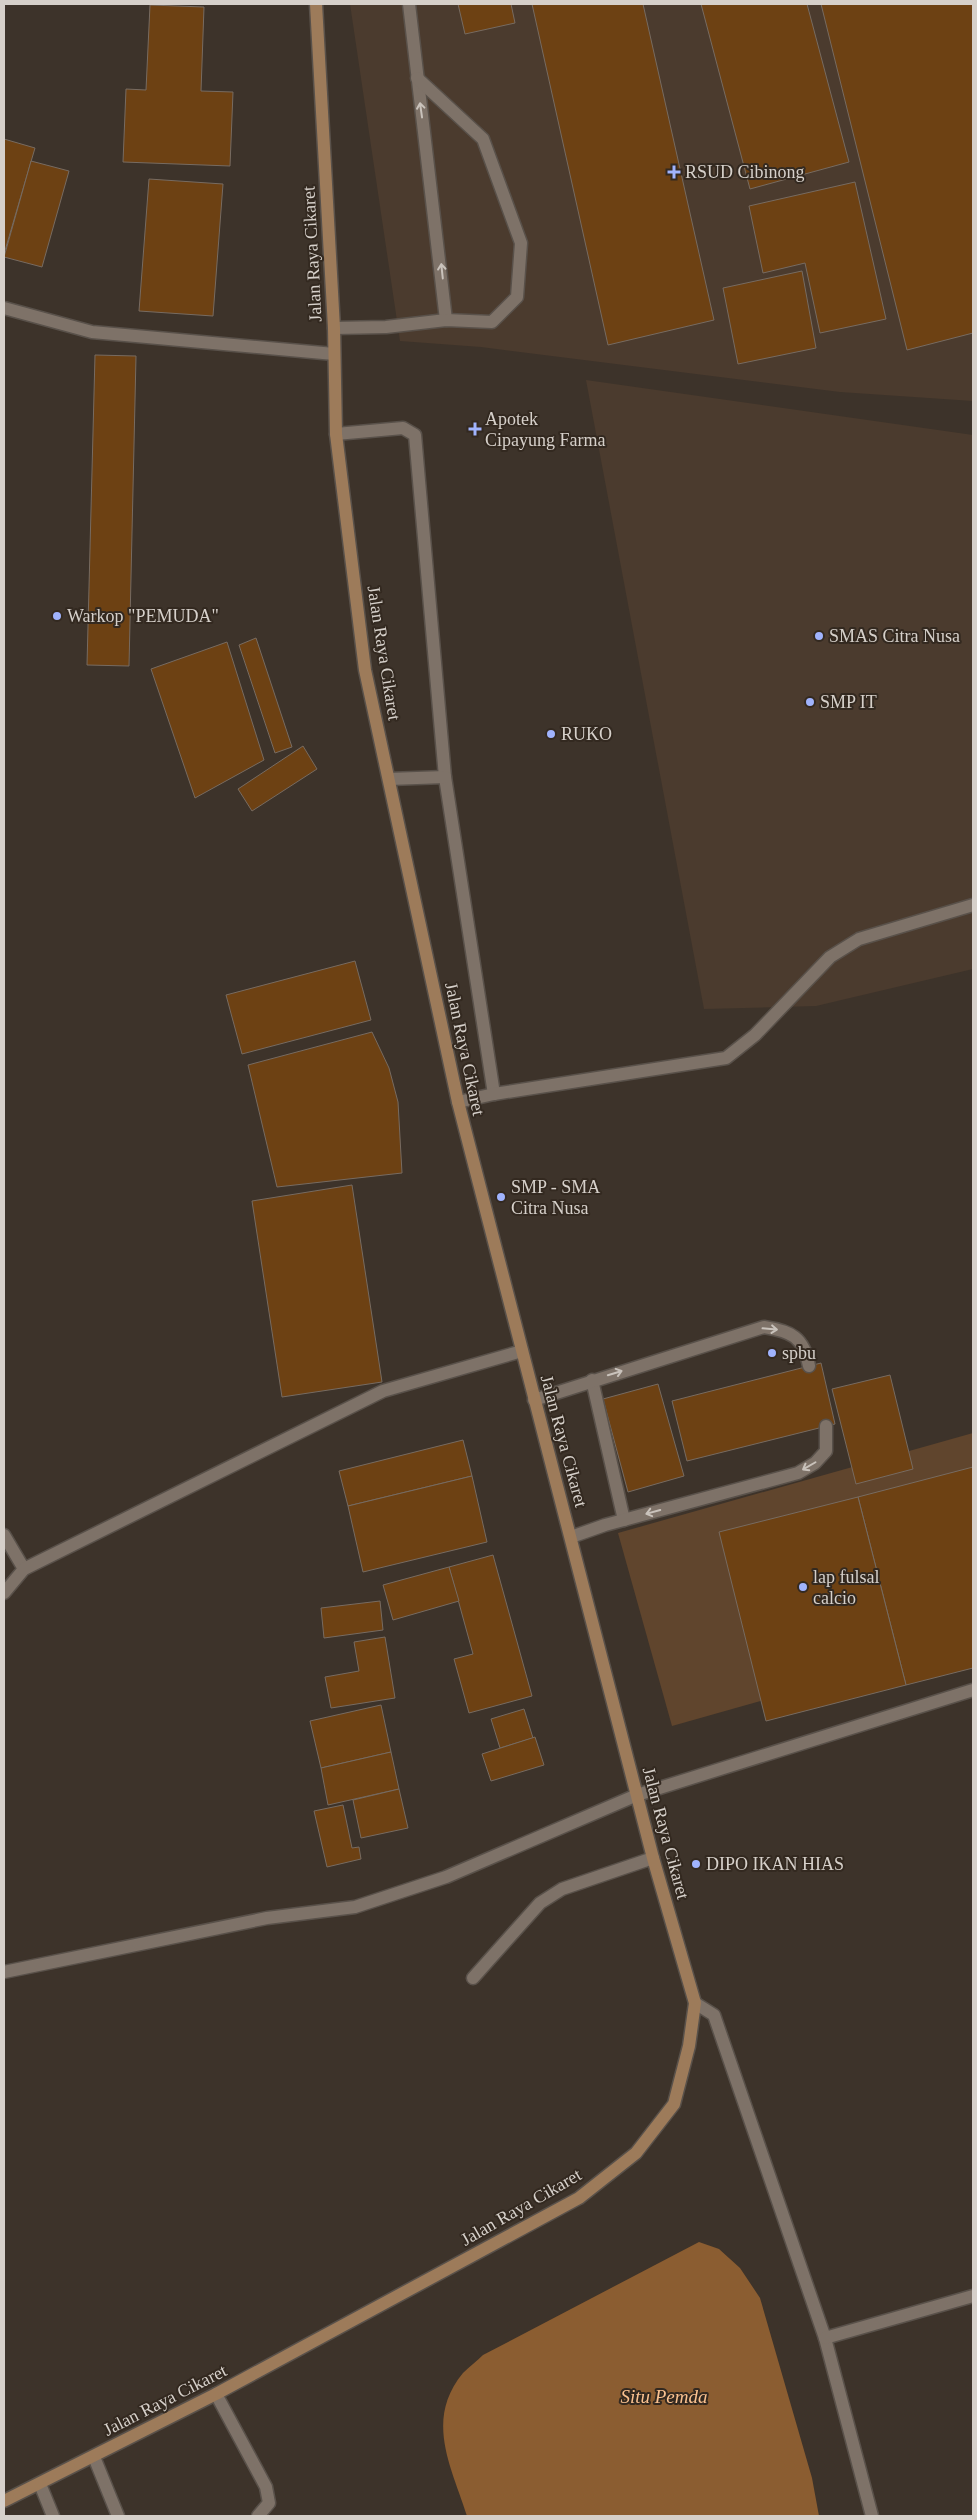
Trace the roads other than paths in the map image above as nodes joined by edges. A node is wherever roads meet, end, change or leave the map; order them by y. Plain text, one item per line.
1 (316, 4) edge
2 (409, 4) edge
3 (417, 78) junction
4 (4, 308) edge
5 (446, 320) junction
6 (334, 328) junction
7 (334, 354) junction
8 (336, 434) junction
9 (445, 776) junction
10 (389, 779) junction
11 (973, 905) edge
12 (494, 1094) junction
13 (458, 1102) junction
14 (522, 1351) junction
15 (809, 1366) dead end
16 (592, 1380) junction
17 (534, 1400) junction
18 (826, 1426) dead end
19 (624, 1520) junction
20 (4, 1535) edge
21 (571, 1537) junction
22 (24, 1569) junction
23 (4, 1593) edge
24 (973, 1690) edge
25 (637, 1796) junction
26 (653, 1858) junction
27 (4, 1972) edge
28 (473, 1978) dead end
29 (695, 2003) junction
30 (973, 2296) edge
31 (826, 2338) junction
32 (216, 2394) junction
33 (94, 2457) junction
34 (40, 2484) junction
35 (4, 2501) edge
36 (53, 2516) edge
37 (118, 2516) edge
38 (258, 2516) edge
39 (872, 2516) edge

1 - 6 main road, Jalan Raya Cikaret
2 - 3 street
5 -> 3 street
3 - 5 street
4 - 7 street
5 - 6 street
6 - 7 main road, Jalan Raya Cikaret
7 - 8 main road, Jalan Raya Cikaret
8 - 9 street
8 - 10 main road, Jalan Raya Cikaret
9 - 10 street
9 - 12 street
10 - 13 main road, Jalan Raya Cikaret
11 - 12 street
12 - 13 street
13 - 14 main road, Jalan Raya Cikaret
14 - 17 main road, Jalan Raya Cikaret
14 - 22 street
16 -> 15 street
16 - 17 street
16 - 19 street
17 - 21 main road, Jalan Raya Cikaret
18 -> 19 street
19 - 21 street
20 - 22 street
21 - 25 main road, Jalan Raya Cikaret
22 - 23 street
24 - 25 street
25 - 26 main road, Jalan Raya Cikaret
25 - 27 street
26 - 28 street
26 - 29 main road, Jalan Raya Cikaret
29 - 31 street
29 - 32 main road, Jalan Raya Cikaret
30 - 31 street
31 - 39 street
32 - 33 main road, Jalan Raya Cikaret
32 - 38 street
33 - 34 main road, Jalan Raya Cikaret
33 - 37 street
34 - 35 main road, Jalan Raya Cikaret
34 - 36 street

